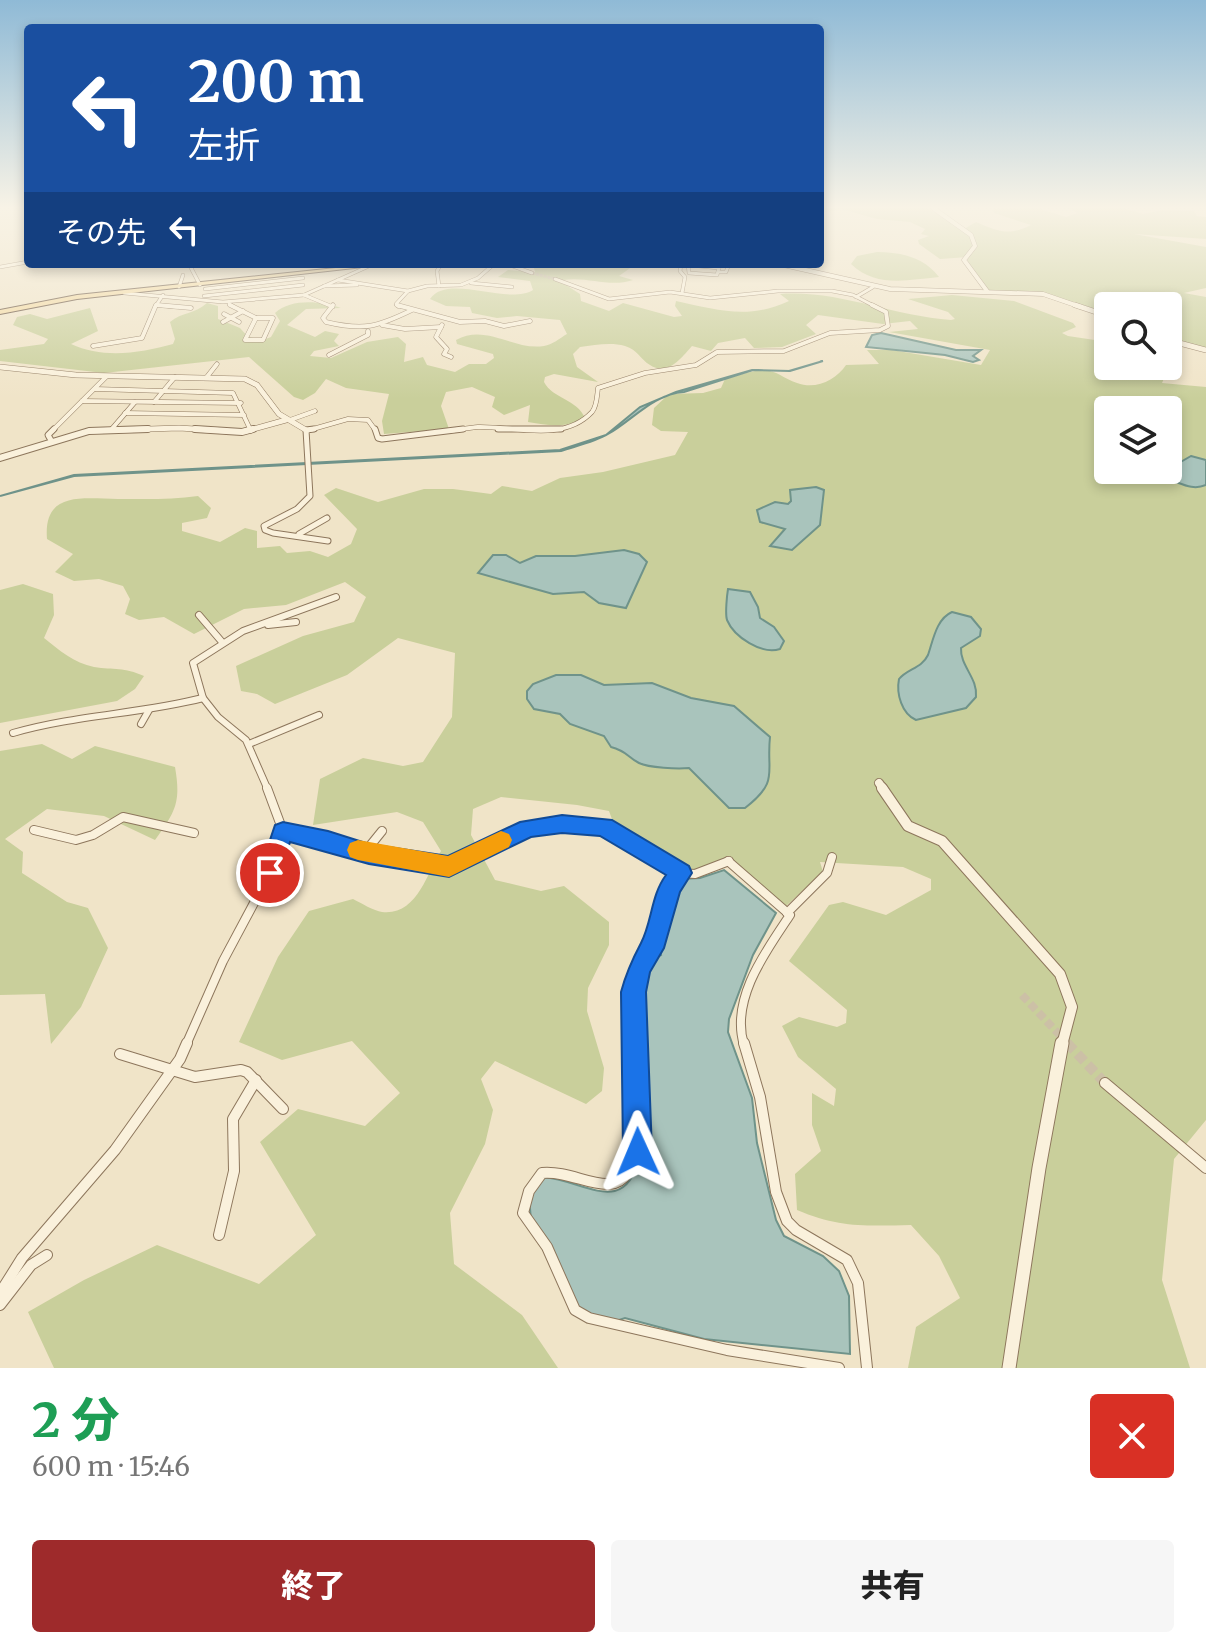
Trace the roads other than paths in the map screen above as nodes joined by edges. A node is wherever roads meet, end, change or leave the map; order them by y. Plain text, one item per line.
1 (194, 272) edge
2 (333, 272) edge
3 (356, 272) edge
4 (437, 272) edge
5 (485, 272) edge
6 (529, 272) edge
7 (681, 272) edge
8 (689, 272) edge
9 (718, 272) edge
10 (811, 272) edge
11 (973, 272) edge
12 (532, 273) tunnel mouth
13 (183, 275) dead end
14 (303, 276) junction
15 (555, 279) tunnel mouth
16 (337, 280) junction
17 (258, 281) junction
18 (468, 282) junction
19 (364, 284) junction
20 (303, 285) junction
21 (204, 286) junction
22 (323, 286) junction
23 (439, 286) junction
24 (179, 287) junction
25 (512, 287) dead end
26 (873, 287) junction
27 (258, 290) junction
28 (408, 291) junction
29 (987, 291) junction
30 (124, 293) junction
31 (682, 293) junction
32 (163, 295) junction
33 (304, 295) junction
34 (856, 297) junction
35 (203, 298) junction
36 (258, 299) junction
37 (220, 302) junction
38 (157, 305) junction
39 (191, 308) dead end
40 (412, 310) junction
41 (243, 311) junction
42 (1094, 311) edge
43 (0, 312) edge
44 (224, 314) dead end
45 (231, 318) junction
46 (256, 318) junction
47 (447, 319) junction
48 (530, 321) dead end
49 (223, 322) dead end
50 (239, 322) dead end
51 (382, 325) junction
52 (441, 327) junction
53 (368, 331) junction
54 (1182, 344) edge
55 (93, 346) dead end
56 (1206, 350) edge
57 (329, 355) dead end
58 (451, 357) dead end
59 (217, 364) dead end
60 (0, 367) edge
61 (106, 377) junction
62 (175, 377) junction
63 (206, 378) junction
64 (95, 389) junction
65 (164, 390) junction
66 (82, 401) junction
67 (135, 402) junction
68 (154, 402) junction
69 (241, 403) junction
70 (315, 411) dead end
71 (125, 413) junction
72 (244, 415) junction
73 (288, 420) junction
74 (306, 430) junction
75 (110, 431) junction
76 (251, 431) junction
77 (52, 442) junction
78 (0, 458) edge
79 (327, 518) dead end
80 (297, 535) junction
81 (328, 541) dead end
82 (336, 597) dead end
83 (199, 615) dead end
84 (296, 622) dead end
85 (256, 626) junction
86 (222, 642) junction
87 (203, 698) junction
88 (149, 710) junction
89 (319, 715) dead end
90 (141, 724) dead end
91 (13, 733) dead end
92 (249, 744) junction
93 (879, 783) dead end
94 (34, 830) dead end
95 (283, 831) junction
96 (382, 831) dead end
97 (194, 833) dead end
98 (365, 852) junction
99 (832, 857) dead end
100 (681, 873) junction
101 (787, 913) junction
102 (120, 1054) dead end
103 (173, 1071) junction
104 (256, 1080) junction
105 (1105, 1083) tunnel mouth
106 (283, 1109) dead end
107 (1206, 1168) edge
108 (219, 1235) dead end
109 (47, 1255) dead end
110 (0, 1293) edge
111 (0, 1305) edge
112 (839, 1368) edge
113 (867, 1368) edge
114 (1009, 1368) edge

1 - 21 street
2 - 14 main road
3 - 16 street
4 - 23 street
5 - 18 street
6 - 12 street
7 - 31 street
8 - 9 street
10 - 26 street
11 - 29 street
13 - 24 street
14 - 17 main road
14 - 20 street
15 - 31 street
16 - 19 street
16 - 22 street
17 - 21 main road
17 - 27 street
18 - 23 street
18 - 25 street
19 - 22 street
19 - 28 street
20 - 27 street
20 - 33 street
21 - 24 main road
21 - 35 street
22 - 33 street
23 - 28 street
24 - 30 main road
26 - 29 street
26 - 34 street
27 - 35 street
27 - 36 street
28 - 40 street
29 - 42 street
30 - 32 street
30 - 43 main road
31 - 34 street
32 - 35 street
32 - 38 street
33 - 36 street
33 - 53 street
34 - 74 street
35 - 37 street
36 - 37 street
37 - 41 street
38 - 39 street
38 - 55 street
40 - 47 street
40 - 51 street
41 - 45 street
41 - 46 street
44 - 45 street
45 - 49 street
45 - 50 street
46 - 46 street
47 - 48 street
47 - 52 street
51 - 52 street
51 - 53 street
52 - 58 street
53 - 57 street
54 - 56 street
59 - 63 street
60 - 61 street
61 - 62 street
61 - 64 street
62 - 63 street
62 - 65 street
63 - 73 street
64 - 65 street
64 - 66 street
65 - 68 street
65 - 69 street
66 - 67 street
66 - 77 street
67 - 68 street
67 - 71 street
68 - 69 street
69 - 72 street
70 - 73 street
71 - 72 street
71 - 75 street
72 - 76 street
73 - 74 street
73 - 76 street
74 - 80 street
75 - 76 street
75 - 77 street
77 - 78 street
79 - 80 street
80 - 81 street
82 - 85 street
83 - 86 street
84 - 85 street
85 - 86 street
86 - 87 street
87 - 88 street
87 - 92 street
88 - 90 street
88 - 91 street
89 - 92 street
92 - 95 street
93 - 114 street
94 - 97 street
95 - 98 street
95 - 103 street
96 - 98 street
98 - 100 street
99 - 101 street
100 - 101 street
100 - 112 street
101 - 113 street
102 - 103 street
103 - 104 street
103 - 110 street
104 - 106 street
104 - 108 street
105 - 107 street
109 - 111 street

